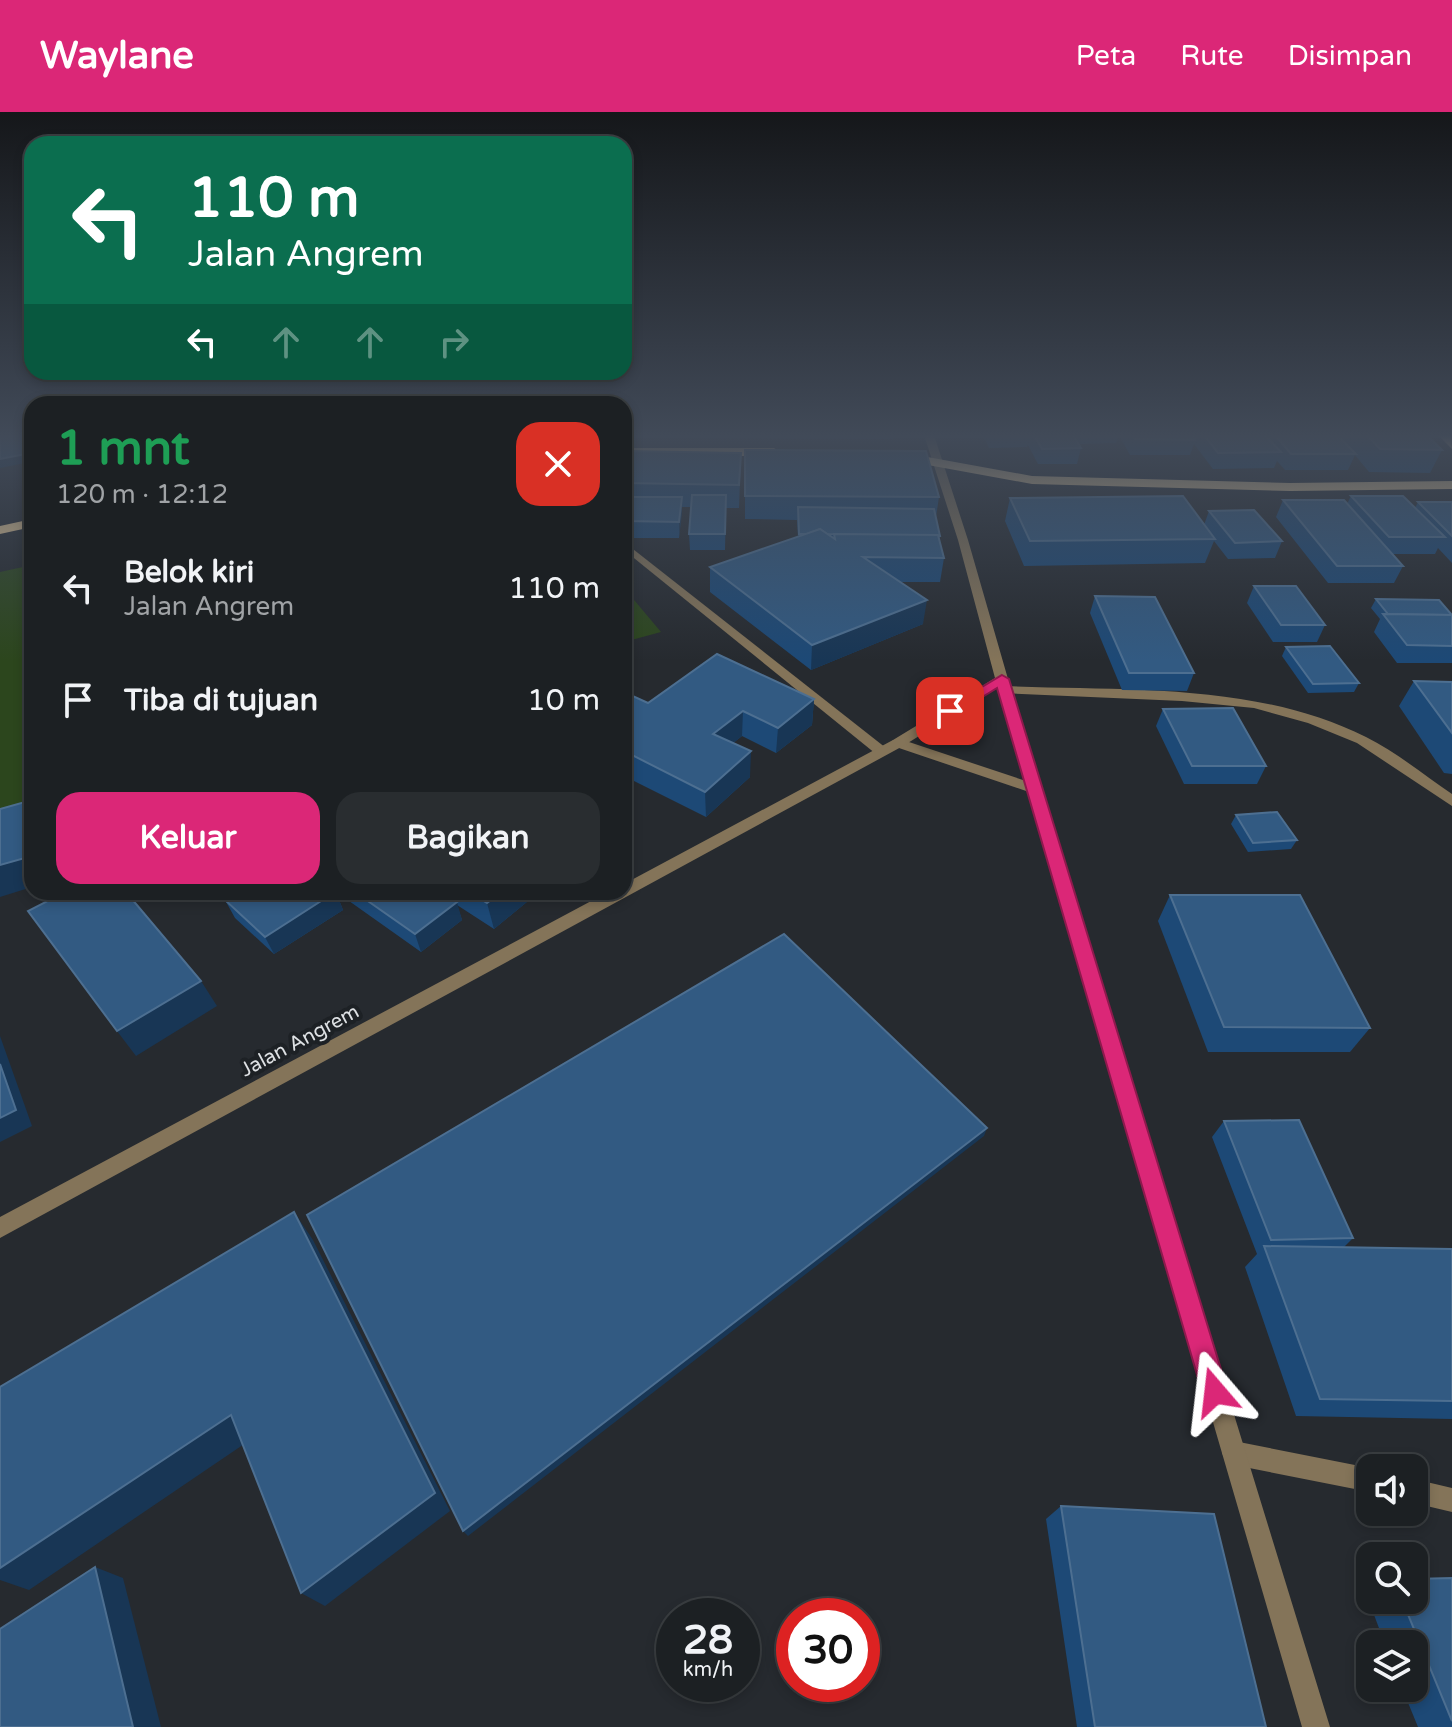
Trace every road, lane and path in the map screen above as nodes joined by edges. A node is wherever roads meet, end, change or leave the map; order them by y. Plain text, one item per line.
1 (952, 510) edge
2 (24, 525) edge
3 (0, 530) edge
4 (632, 551) edge
5 (1003, 685) junction
6 (898, 743) junction
7 (881, 751) junction
8 (1032, 788) junction
9 (1452, 801) edge
10 (632, 886) edge
11 (606, 900) edge
12 (0, 1228) edge
13 (1234, 1453) junction
14 (1356, 1477) edge
15 (1428, 1494) edge
16 (1452, 1500) edge
17 (1316, 1727) edge

1 - 5 street
2 - 3 highway
4 - 7 street
5 - 6 street, Jalan Angrem
5 - 8 street
5 - 9 street
6 - 7 street, Jalan Angrem
6 - 8 street
7 - 10 street, Jalan Angrem
8 - 13 street
11 - 12 street, Jalan Angrem
13 - 14 street
13 - 17 street
15 - 16 street

